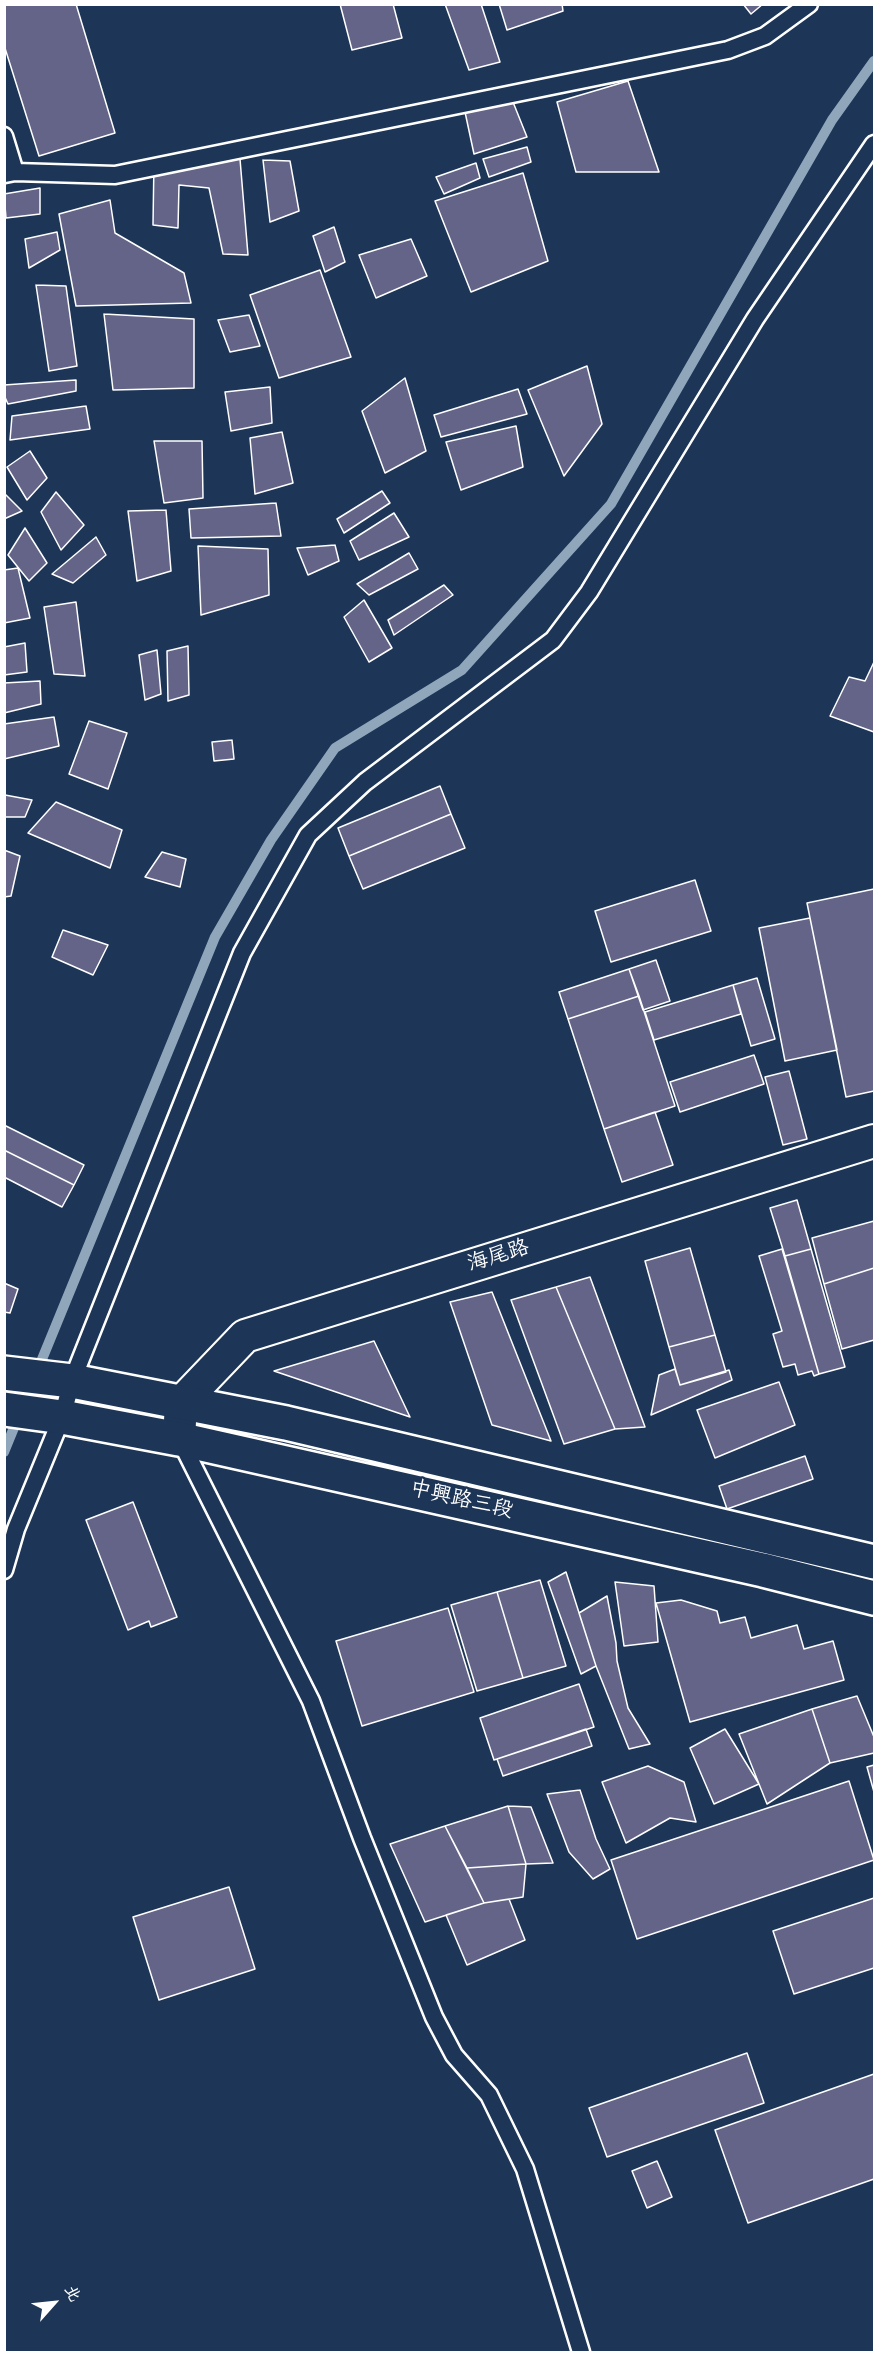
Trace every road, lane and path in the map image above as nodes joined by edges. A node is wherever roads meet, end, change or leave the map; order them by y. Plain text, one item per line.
1 (809, 4) edge
2 (4, 136) edge
3 (874, 144) edge
4 (10, 173) edge
5 (874, 1141) edge
6 (4, 1373) edge
7 (64, 1381) junction
8 (181, 1404) junction
9 (4, 1409) edge
10 (54, 1416) junction
11 (179, 1439) junction
12 (874, 1562) edge
13 (4, 1570) edge
14 (874, 1598) edge
15 (581, 2352) edge

1 - 4 lane
2 - 4 lane
3 - 7 lane
5 - 8 street, 海尾路
6 - 7 main road, 中興路三段
7 - 8 main road, 中興路三段
7 - 10 lane
8 - 11 street
8 - 12 main road, 中興路三段
9 - 10 main road, 中興路三段
10 - 11 main road, 中興路三段
10 - 13 lane
11 - 14 main road, 中興路三段
11 - 15 lane

